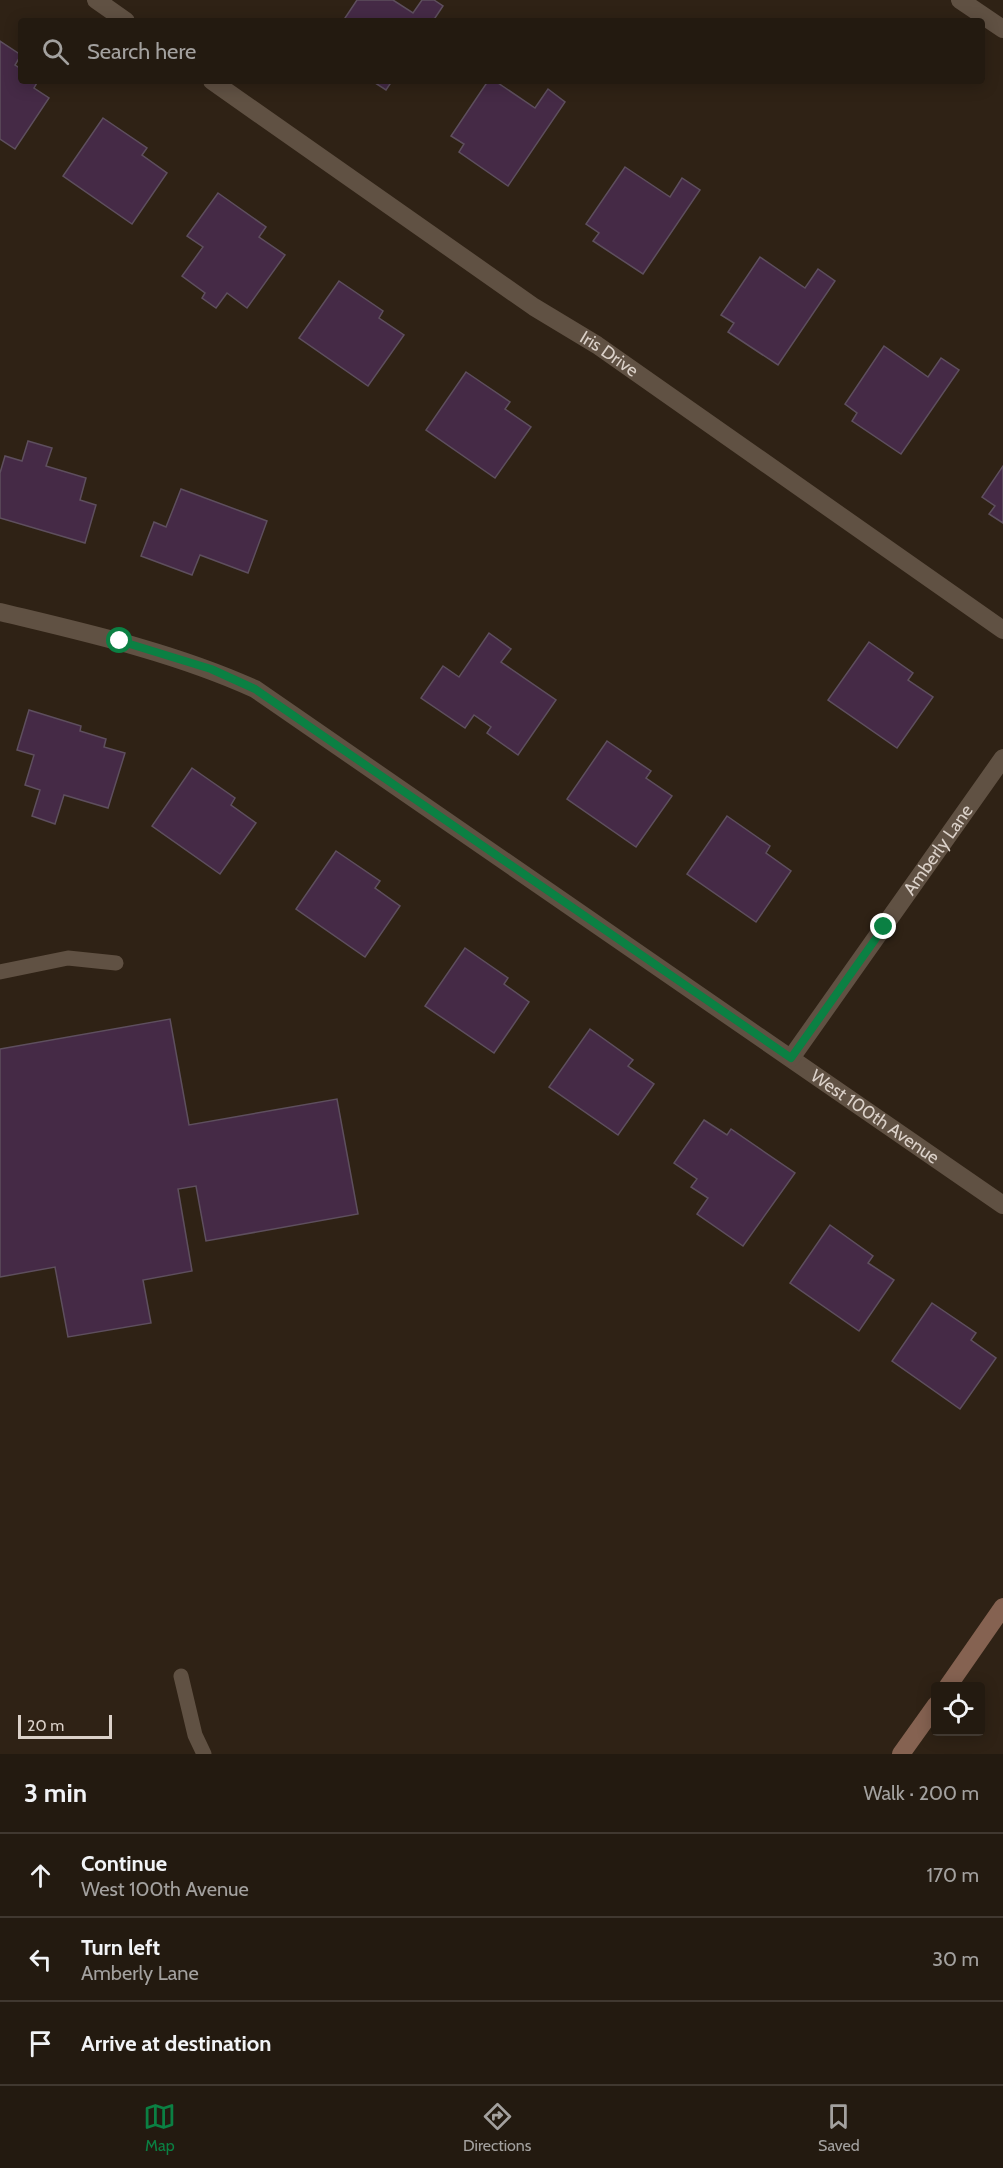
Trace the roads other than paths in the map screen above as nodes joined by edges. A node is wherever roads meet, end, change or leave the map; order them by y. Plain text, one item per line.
1 (96, 0) edge
2 (960, 0) edge
3 (122, 18) edge
4 (1003, 29) edge
5 (216, 84) edge
6 (0, 612) edge
7 (1003, 630) edge
8 (1003, 758) edge
9 (116, 963) dead end
10 (0, 972) edge
11 (791, 1058) junction
12 (1003, 1205) edge
13 (1003, 1607) edge
14 (181, 1676) dead end
15 (951, 1682) edge
16 (931, 1712) edge
17 (204, 1754) edge
18 (901, 1754) edge

1 - 3 street
2 - 4 street
5 - 7 street, Iris Drive
6 - 11 street, West 100th Avenue
8 - 11 street, Amberly Lane
9 - 10 lane
11 - 12 street, West 100th Avenue
13 - 15 street
14 - 17 lane
16 - 18 street

